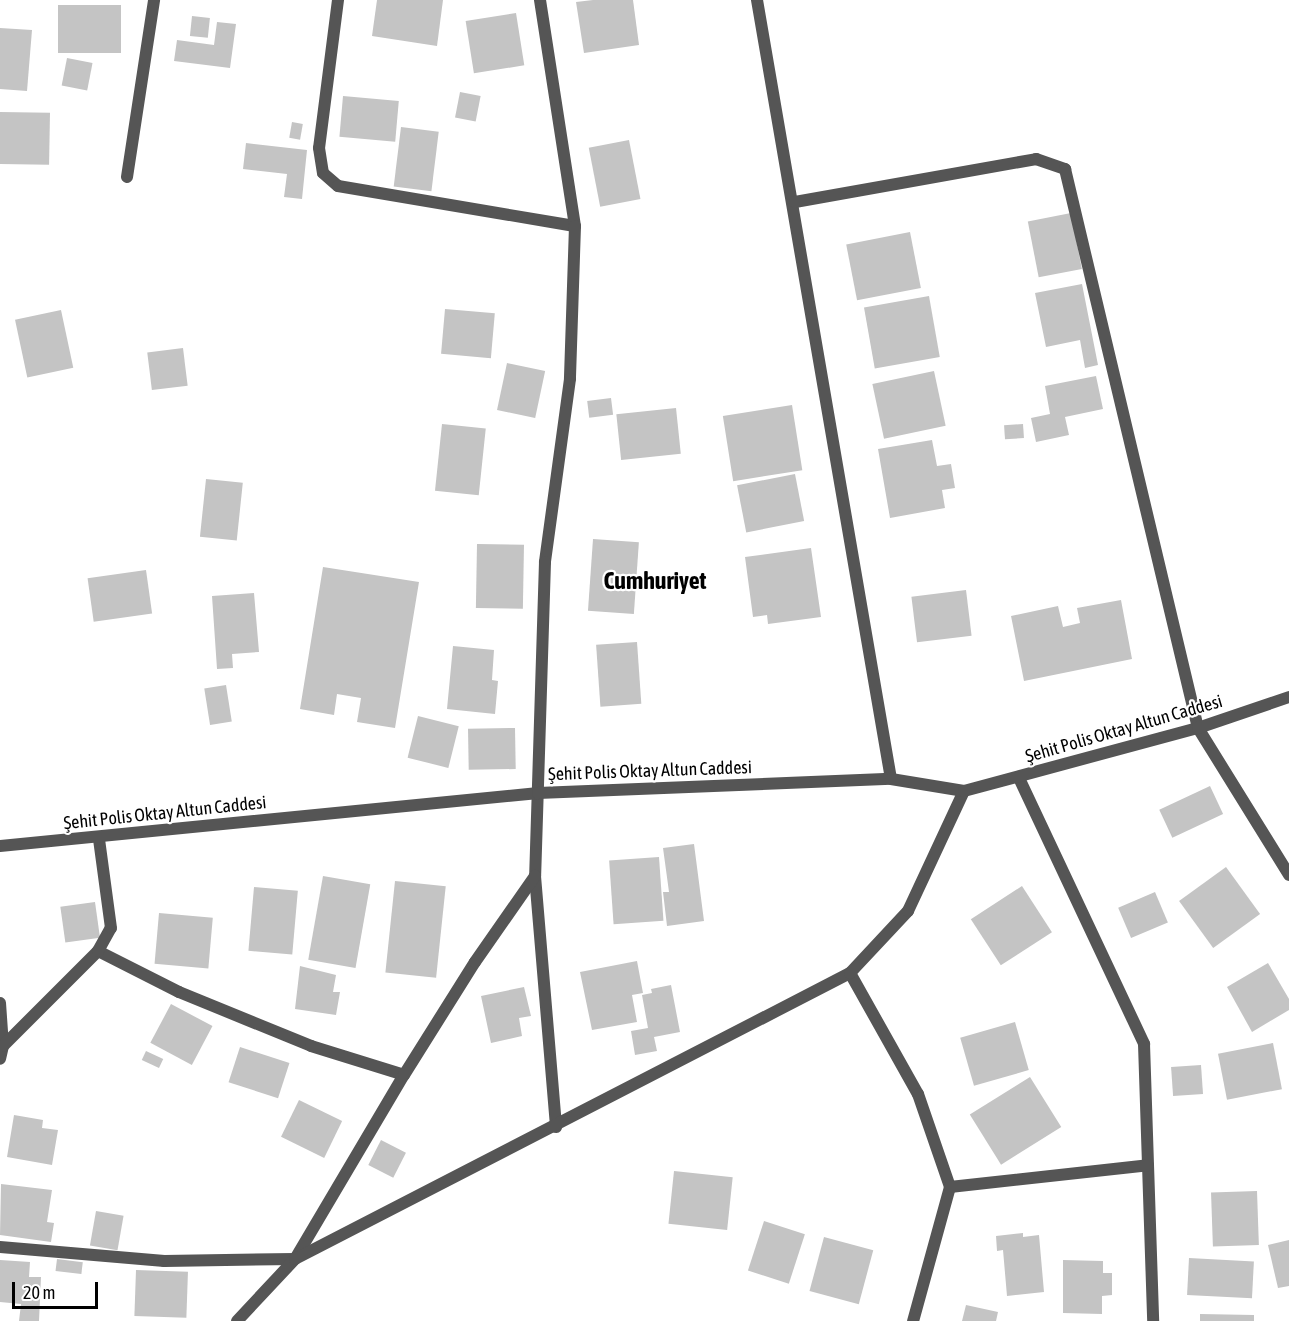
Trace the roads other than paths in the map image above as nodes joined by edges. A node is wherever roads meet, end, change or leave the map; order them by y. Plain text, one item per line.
1 (154, 0) edge
2 (338, 0) edge
3 (540, 0) edge
4 (757, 0) edge
5 (127, 177) dead end
6 (795, 202) junction
7 (575, 225) junction
8 (1289, 697) edge
9 (1198, 728) junction
10 (1019, 778) junction
11 (891, 779) junction
12 (964, 791) junction
13 (538, 793) junction
14 (99, 839) junction
15 (0, 846) edge
16 (1289, 875) edge
17 (535, 876) junction
18 (98, 951) junction
19 (850, 974) junction
20 (0, 1003) edge
21 (3, 1046) junction
22 (0, 1059) edge
23 (404, 1075) junction
24 (556, 1127) junction
25 (1148, 1165) junction
26 (950, 1187) junction
27 (0, 1247) edge
28 (296, 1259) junction
29 (237, 1321) edge
30 (913, 1321) edge
31 (1153, 1321) edge

1 - 5 street
2 - 7 street
3 - 7 street
4 - 6 street
6 - 9 street
6 - 11 street
7 - 13 street
8 - 9 street, Şehit Polis Oktay Altun Caddesi
9 - 10 street, Şehit Polis Oktay Altun Caddesi
9 - 16 street
10 - 12 street, Şehit Polis Oktay Altun Caddesi
10 - 25 street
11 - 12 street, Şehit Polis Oktay Altun Caddesi
11 - 13 street, Şehit Polis Oktay Altun Caddesi
12 - 19 street
13 - 14 street, Şehit Polis Oktay Altun Caddesi
13 - 17 street
14 - 15 street, Şehit Polis Oktay Altun Caddesi
14 - 18 street
17 - 23 street
17 - 24 street
18 - 21 street
18 - 23 street
19 - 24 street
19 - 26 street
20 - 21 street
21 - 22 street
23 - 28 street
24 - 28 street
25 - 26 street
25 - 31 street
26 - 30 street
27 - 28 street
28 - 29 street

